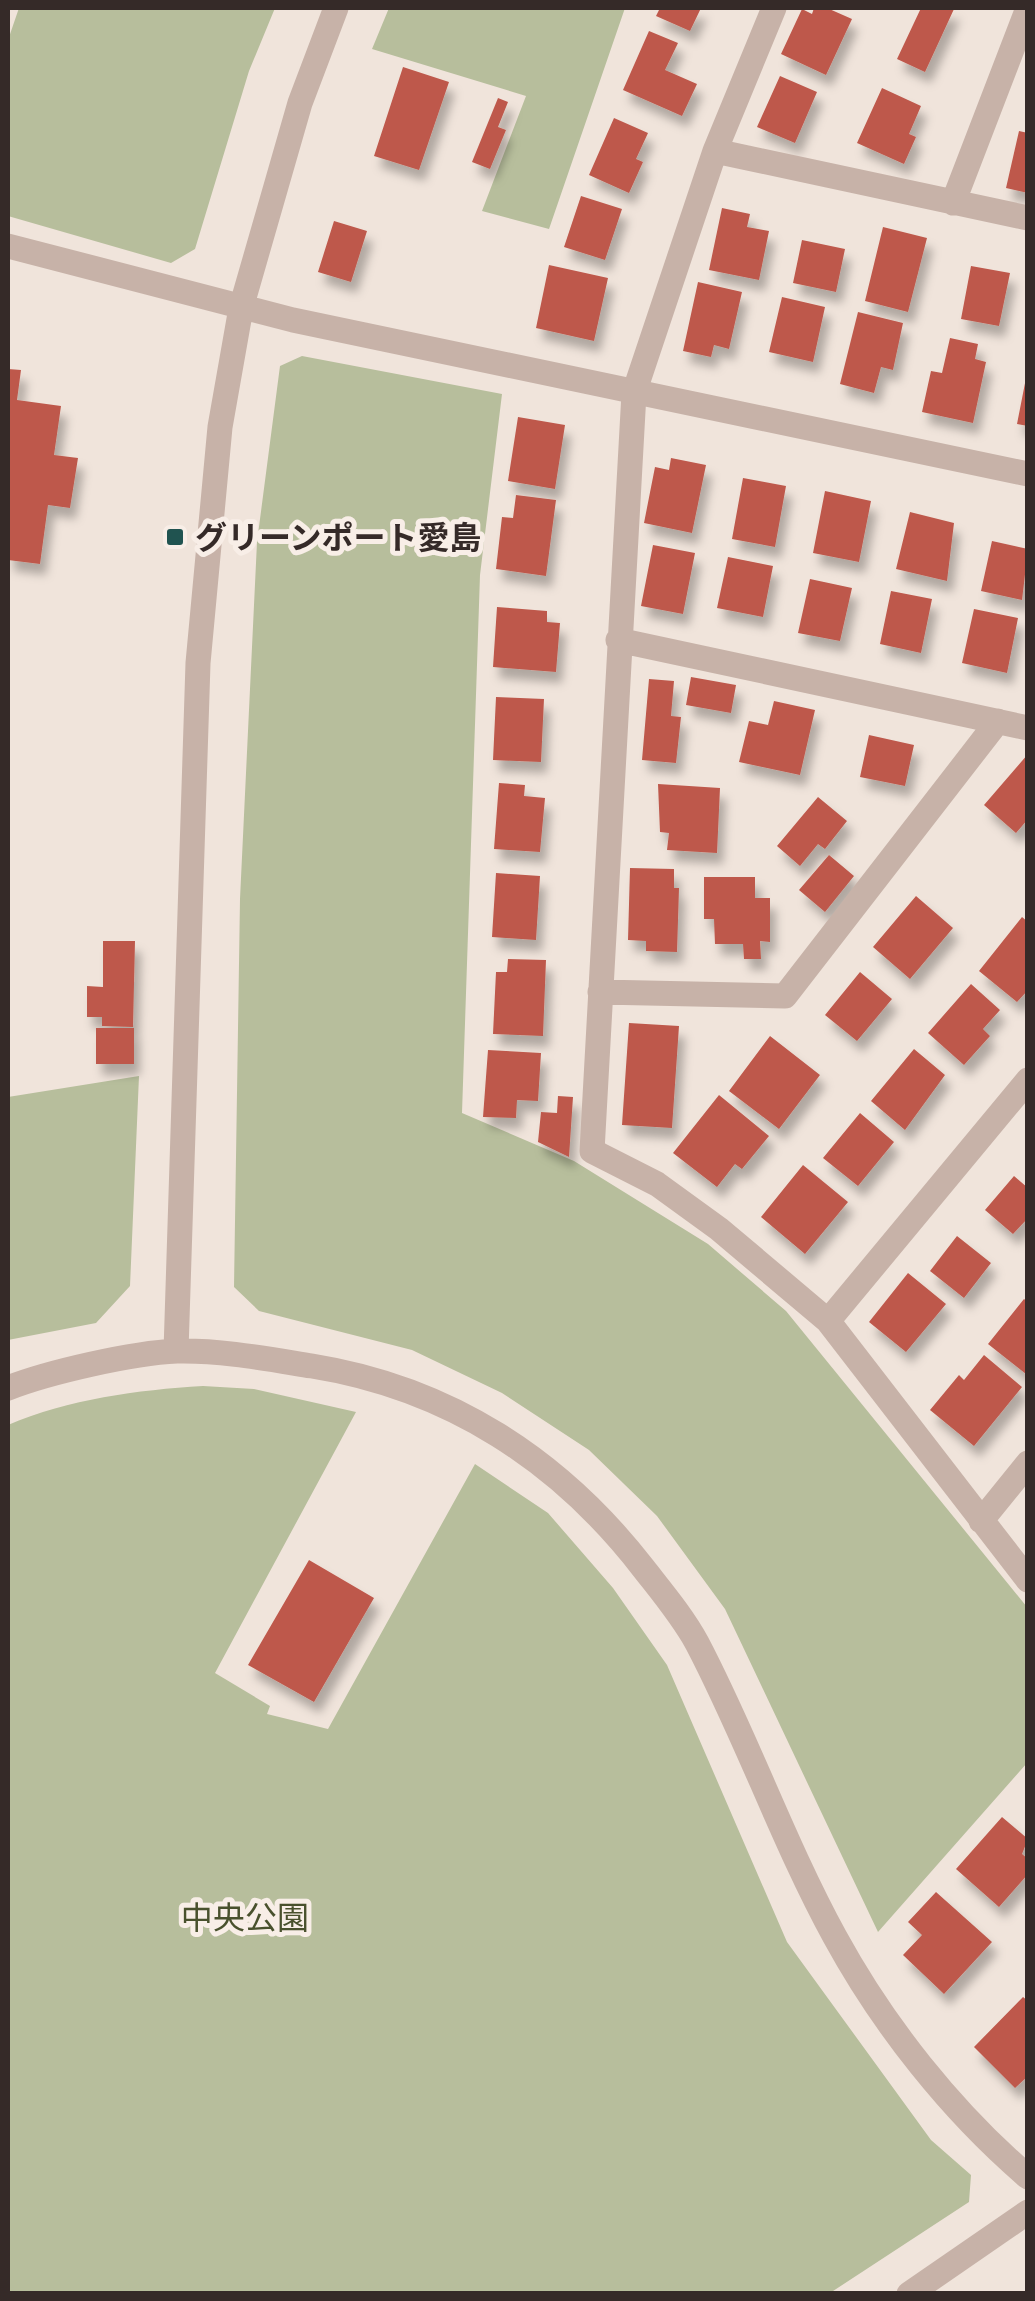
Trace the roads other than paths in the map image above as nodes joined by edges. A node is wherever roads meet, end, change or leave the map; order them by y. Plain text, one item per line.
1 (336, 8) edge
2 (774, 8) edge
3 (1028, 8) edge
4 (714, 152) junction
5 (953, 203) junction
6 (1028, 218) edge
7 (8, 246) edge
8 (241, 308) junction
9 (634, 393) junction
10 (1028, 474) edge
11 (618, 640) junction
12 (998, 721) junction
13 (1028, 728) edge
14 (600, 992) junction
15 (1028, 1080) edge
16 (828, 1321) junction
17 (176, 1351) junction
18 (8, 1388) edge
19 (1028, 1463) edge
20 (981, 1521) junction
21 (1028, 1580) edge
22 (1028, 2177) edge
23 (1028, 2212) edge
24 (909, 2294) edge

1 - 8 street
2 - 4 street
3 - 5 street
4 - 5 street
4 - 9 street
5 - 6 street
7 - 8 street
8 - 9 street
8 - 17 street
9 - 10 street
9 - 11 street
11 - 12 street
11 - 14 street
12 - 13 street
12 - 14 street
14 - 16 street
15 - 16 street
16 - 20 street
17 - 18 street
17 - 22 street
19 - 20 street
20 - 21 street
23 - 24 street

